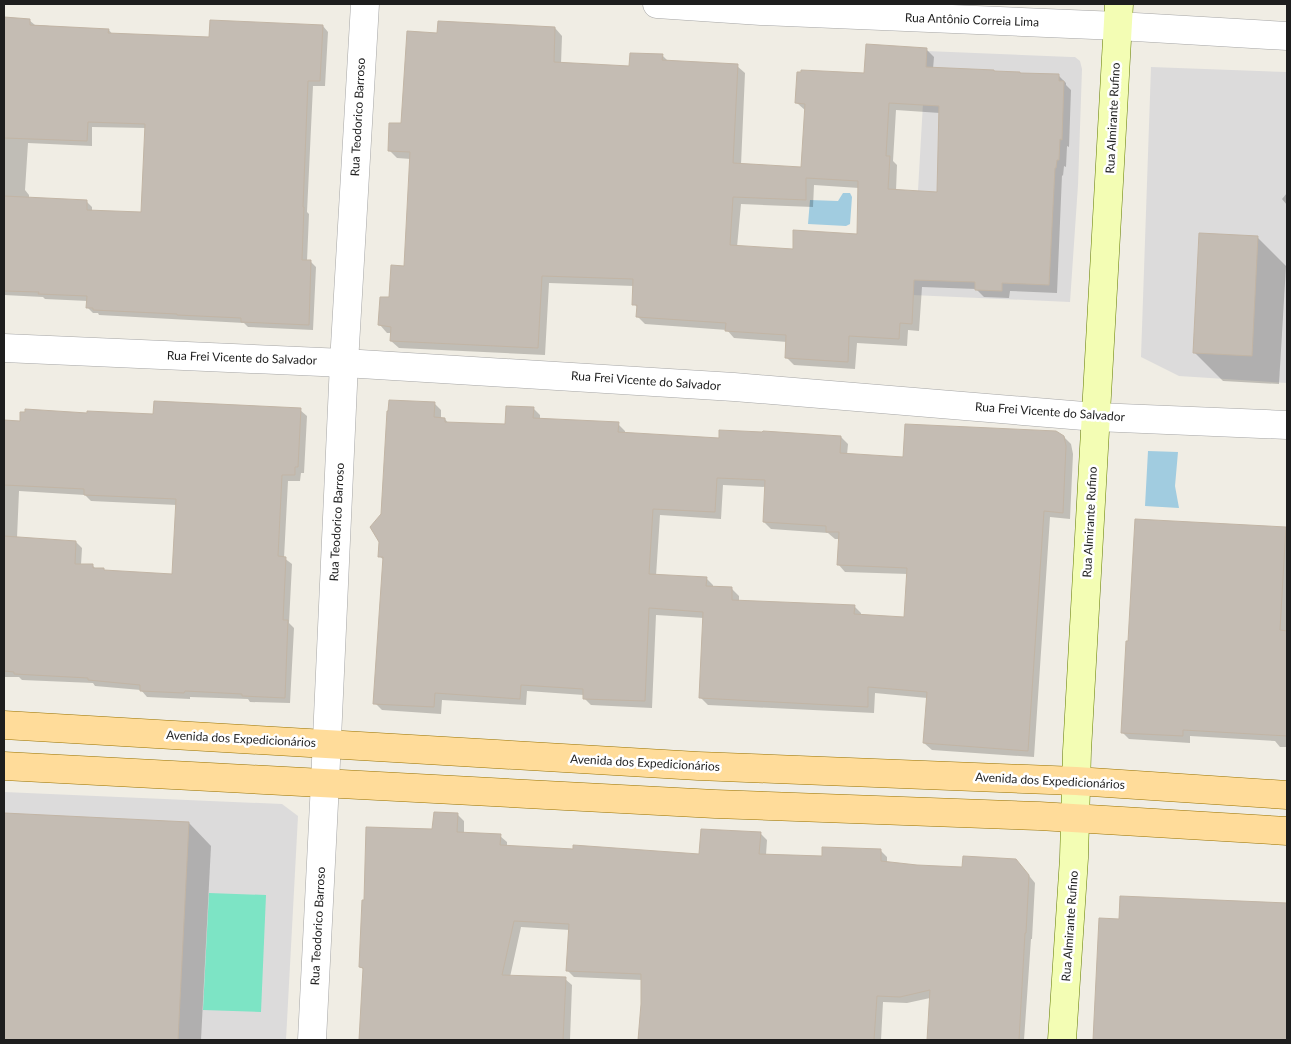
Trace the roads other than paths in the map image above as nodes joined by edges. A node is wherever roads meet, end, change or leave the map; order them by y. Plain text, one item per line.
1 (365, 4) edge
2 (658, 4) edge
3 (1119, 15) edge
4 (1287, 36) edge
5 (4, 348) edge
6 (344, 362) junction
7 (1096, 417) junction
8 (1287, 425) edge
9 (4, 725) edge
10 (327, 744) junction
11 (4, 766) edge
12 (1076, 781) junction
13 (325, 783) junction
14 (1287, 794) edge
15 (1075, 819) junction
16 (1287, 832) edge
17 (312, 1040) edge
18 (1062, 1040) edge

1 - 6 street, Rua Teodorico Barroso
2 - 3 street, Rua Antônio Correia Lima
3 - 4 street, Rua Antônio Correia Lima
3 - 7 street, Rua Almirante Rufino
5 - 6 street, Rua Frei Vicente do Salvador
6 - 7 street, Rua Frei Vicente do Salvador
6 - 10 street, Rua Teodorico Barroso
7 - 8 street, Rua Frei Vicente do Salvador
7 - 12 street, Rua Almirante Rufino
9 - 10 main road, Avenida dos Expedicionários
10 - 12 main road, Avenida dos Expedicionários
10 - 13 street, Rua Teodorico Barroso
11 - 13 main road
12 - 14 main road, Avenida dos Expedicionários
12 - 15 street, Rua Almirante Rufino
13 - 15 main road
13 - 17 street, Rua Teodorico Barroso
15 - 16 main road
15 - 18 street, Rua Almirante Rufino

